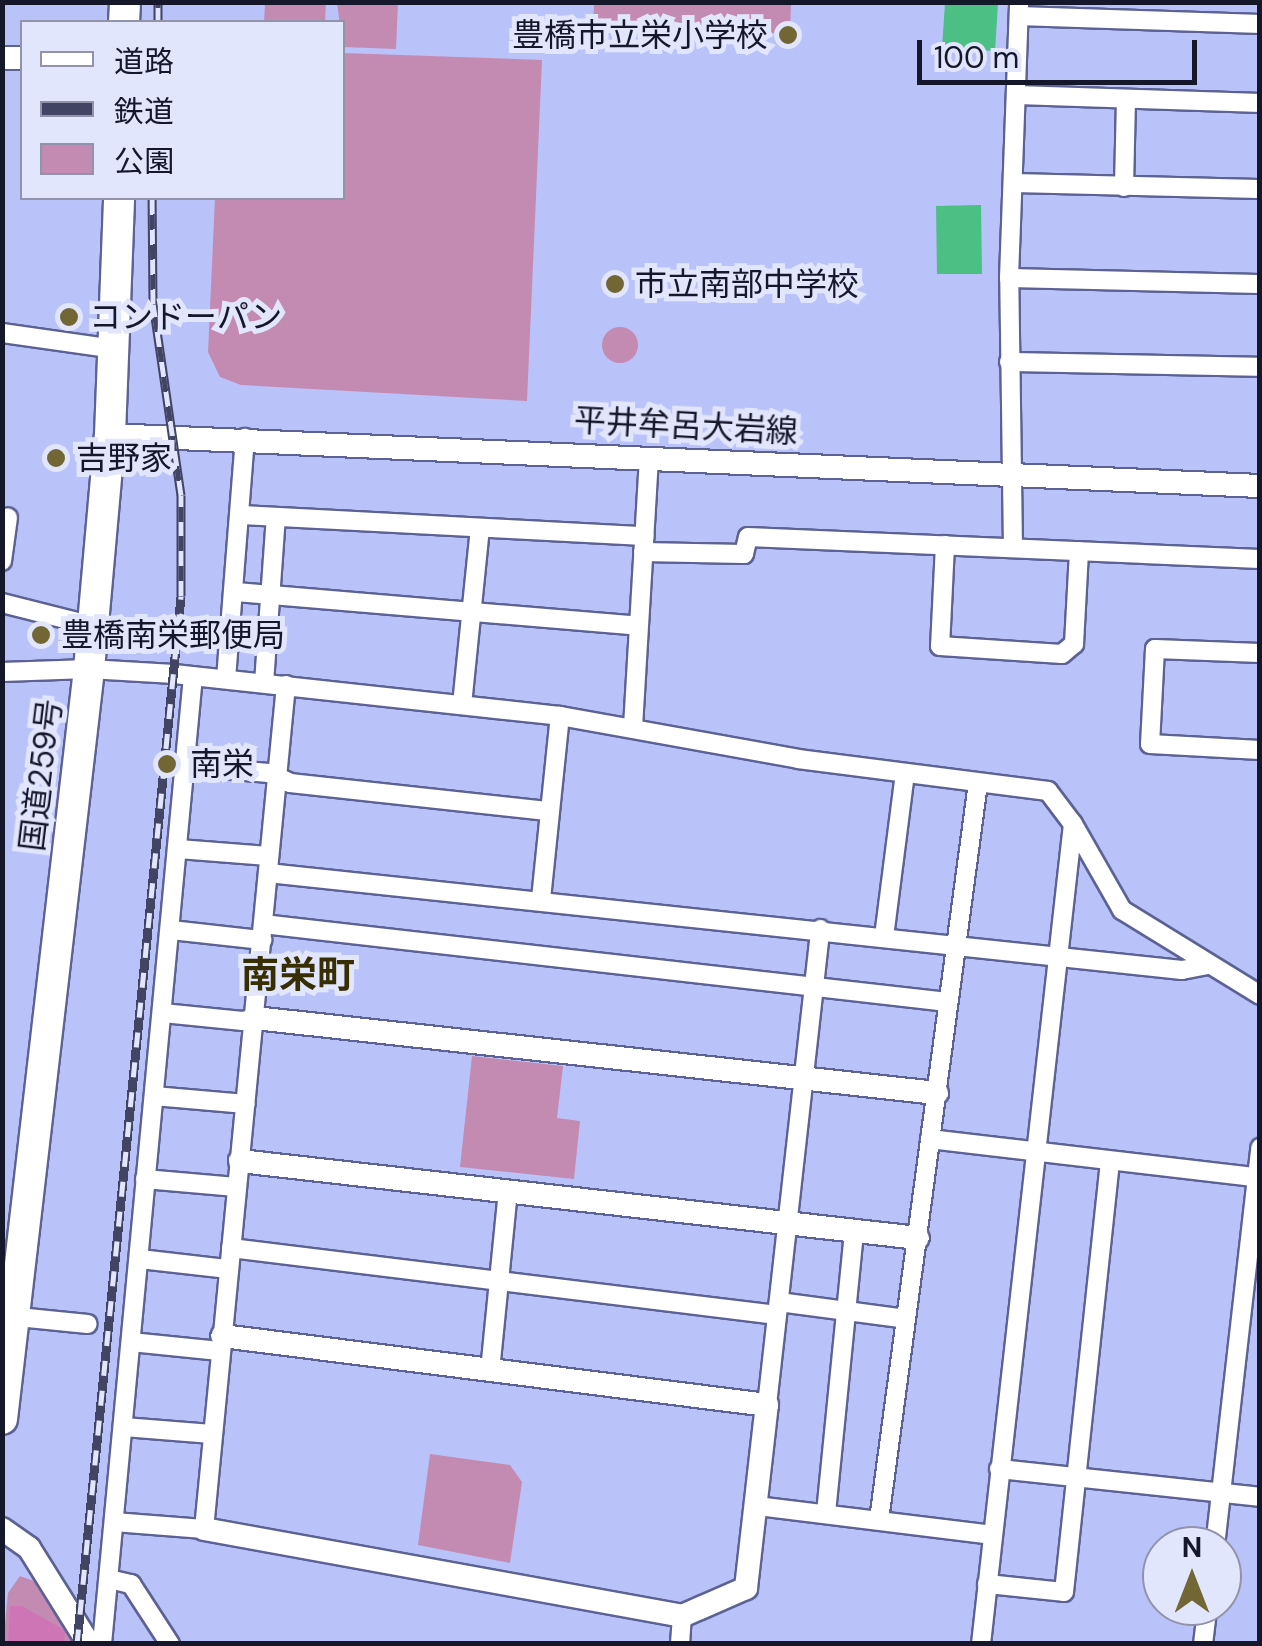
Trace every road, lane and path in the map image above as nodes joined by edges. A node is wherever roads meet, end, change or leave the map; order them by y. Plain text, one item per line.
1 (1019, 9) edge
2 (1260, 24) edge
3 (1018, 95) junction
4 (1126, 100) junction
5 (1260, 103) edge
6 (1013, 183) junction
7 (1124, 187) junction
8 (1260, 189) edge
9 (119, 200) edge
10 (1009, 278) junction
11 (1260, 284) edge
12 (2, 333) edge
13 (114, 349) junction
14 (1009, 362) junction
15 (1260, 367) edge
16 (110, 434) junction
17 (245, 438) junction
18 (649, 456) junction
19 (1014, 476) junction
20 (1260, 486) edge
21 (241, 515) junction
22 (8, 517) dead end
23 (276, 517) junction
24 (480, 529) junction
25 (643, 544) junction
26 (945, 545) junction
27 (1014, 548) junction
28 (1079, 551) junction
29 (1260, 560) edge
30 (2, 561) edge
31 (2, 590) edge
32 (236, 592) junction
33 (270, 595) junction
34 (2, 603) edge
35 (25, 609) junction
36 (471, 614) junction
37 (93, 626) junction
38 (638, 626) junction
39 (1260, 653) edge
40 (89, 669) junction
41 (2, 672) edge
42 (193, 676) junction
43 (226, 679) junction
44 (264, 682) junction
45 (286, 685) junction
46 (462, 705) junction
47 (560, 716) junction
48 (633, 728) junction
49 (1260, 750) edge
50 (186, 766) junction
51 (905, 774) junction
52 (278, 777) junction
53 (978, 783) junction
54 (549, 811) junction
55 (1073, 824) junction
56 (178, 849) junction
57 (268, 864) junction
58 (540, 900) junction
59 (170, 930) junction
60 (820, 930) junction
61 (262, 932) junction
62 (884, 937) junction
63 (957, 945) junction
64 (1058, 956) junction
65 (1207, 965) junction
66 (814, 986) junction
67 (1260, 995) edge
68 (948, 1002) junction
69 (162, 1013) junction
70 (255, 1018) junction
71 (804, 1077) junction
72 (937, 1093) junction
73 (154, 1096) junction
74 (246, 1104) junction
75 (930, 1138) junction
76 (1260, 1148) edge
77 (1036, 1152) junction
78 (1110, 1160) junction
79 (240, 1161) junction
80 (1258, 1177) edge
81 (146, 1179) junction
82 (236, 1188) junction
83 (508, 1192) junction
84 (788, 1223) junction
85 (854, 1230) junction
86 (918, 1238) junction
87 (230, 1248) junction
88 (140, 1259) junction
89 (228, 1269) junction
90 (501, 1280) junction
91 (778, 1308) junction
92 (848, 1312) junction
93 (8, 1316) edge
94 (906, 1319) junction
95 (88, 1324) dead end
96 (132, 1342) junction
97 (221, 1343) junction
98 (490, 1372) junction
99 (767, 1405) junction
100 (2, 1418) edge
101 (124, 1427) junction
102 (212, 1434) junction
103 (999, 1469) junction
104 (1076, 1477) junction
105 (1221, 1492) junction
106 (1260, 1496) edge
107 (756, 1506) junction
108 (826, 1514) junction
109 (879, 1520) junction
110 (114, 1522) junction
111 (1217, 1526) edge
112 (2, 1529) edge
113 (204, 1529) junction
114 (992, 1535) junction
115 (109, 1579) junction
116 (987, 1584) junction
117 (682, 1616) junction
118 (89, 1644) edge
119 (102, 1644) edge
120 (170, 1644) edge
121 (680, 1644) edge
122 (981, 1644) edge

1 - 2 street
1 - 3 street
3 - 4 street
3 - 6 street
4 - 5 street
4 - 7 street
6 - 7 street
6 - 10 street
7 - 8 street
9 - 13 highway, 国道259号
10 - 11 street
10 - 14 street
12 - 13 street
13 - 16 highway, 国道259号
14 - 15 street
14 - 19 street
16 - 17 street, 平井牟呂大岩線
16 - 37 highway, 国道259号
17 - 18 street, 平井牟呂大岩線
17 - 21 street
18 - 19 street, 平井牟呂大岩線
18 - 25 street
19 - 20 street, 平井牟呂大岩線
19 - 27 street
21 - 23 street
21 - 32 street
22 - 30 street
23 - 24 street
23 - 33 street
24 - 25 street
24 - 36 street
25 - 26 street
25 - 38 street
26 - 27 street
26 - 28 street
27 - 28 street
28 - 29 street
31 - 35 street
32 - 33 street
32 - 43 street
33 - 36 street
33 - 44 street
34 - 35 street
35 - 37 street
36 - 38 street
36 - 46 street
37 - 40 highway, 国道259号
38 - 48 street
39 - 49 street
40 - 41 street
40 - 42 street
40 - 93 highway, 国道259号
42 - 43 street
42 - 50 street
43 - 44 street
44 - 45 street
45 - 46 street
45 - 52 street
46 - 47 street
47 - 48 street
47 - 54 street
48 - 51 street
50 - 52 street
50 - 56 street
51 - 53 street
51 - 62 street
52 - 54 street
52 - 57 street
53 - 55 street
53 - 63 street
54 - 58 street
55 - 64 street
55 - 65 street
56 - 57 street
56 - 59 street
57 - 58 street
57 - 61 street
58 - 60 street
59 - 61 street
59 - 69 street
60 - 62 street
60 - 66 street
61 - 66 street
61 - 70 street
62 - 63 street
63 - 64 street
63 - 68 street
64 - 65 street
64 - 77 street
65 - 67 street
66 - 68 street
66 - 71 street
68 - 72 street
69 - 70 street
69 - 73 street
70 - 71 street
70 - 74 street
71 - 72 street
71 - 84 street
72 - 75 street
73 - 74 street
73 - 81 street
74 - 79 street
75 - 77 street
75 - 86 street
76 - 80 street
77 - 78 street
77 - 103 street
78 - 80 street
78 - 104 street
79 - 82 street
79 - 83 street
80 - 105 street
81 - 82 street
81 - 88 street
82 - 87 street
83 - 84 street
83 - 90 street
84 - 85 street
84 - 91 street
85 - 86 street
85 - 92 street
86 - 94 street
87 - 89 street
87 - 90 street
88 - 89 street
88 - 96 street
89 - 97 street
90 - 91 street
90 - 98 street
91 - 92 street
91 - 99 street
92 - 94 street
92 - 108 street
93 - 95 street
93 - 100 highway, 国道259号
94 - 109 street
96 - 97 street
96 - 101 street
97 - 98 street
97 - 102 street
98 - 99 street
99 - 107 street
101 - 102 street
101 - 110 street
102 - 113 street
103 - 104 street
103 - 114 street
104 - 105 street
104 - 116 street
105 - 106 street
105 - 111 street
107 - 108 street
107 - 117 street
108 - 109 street
109 - 114 street
110 - 113 street
110 - 115 street
112 - 118 street
113 - 117 street
114 - 116 street
115 - 119 street
115 - 120 street
116 - 122 street
117 - 121 street

